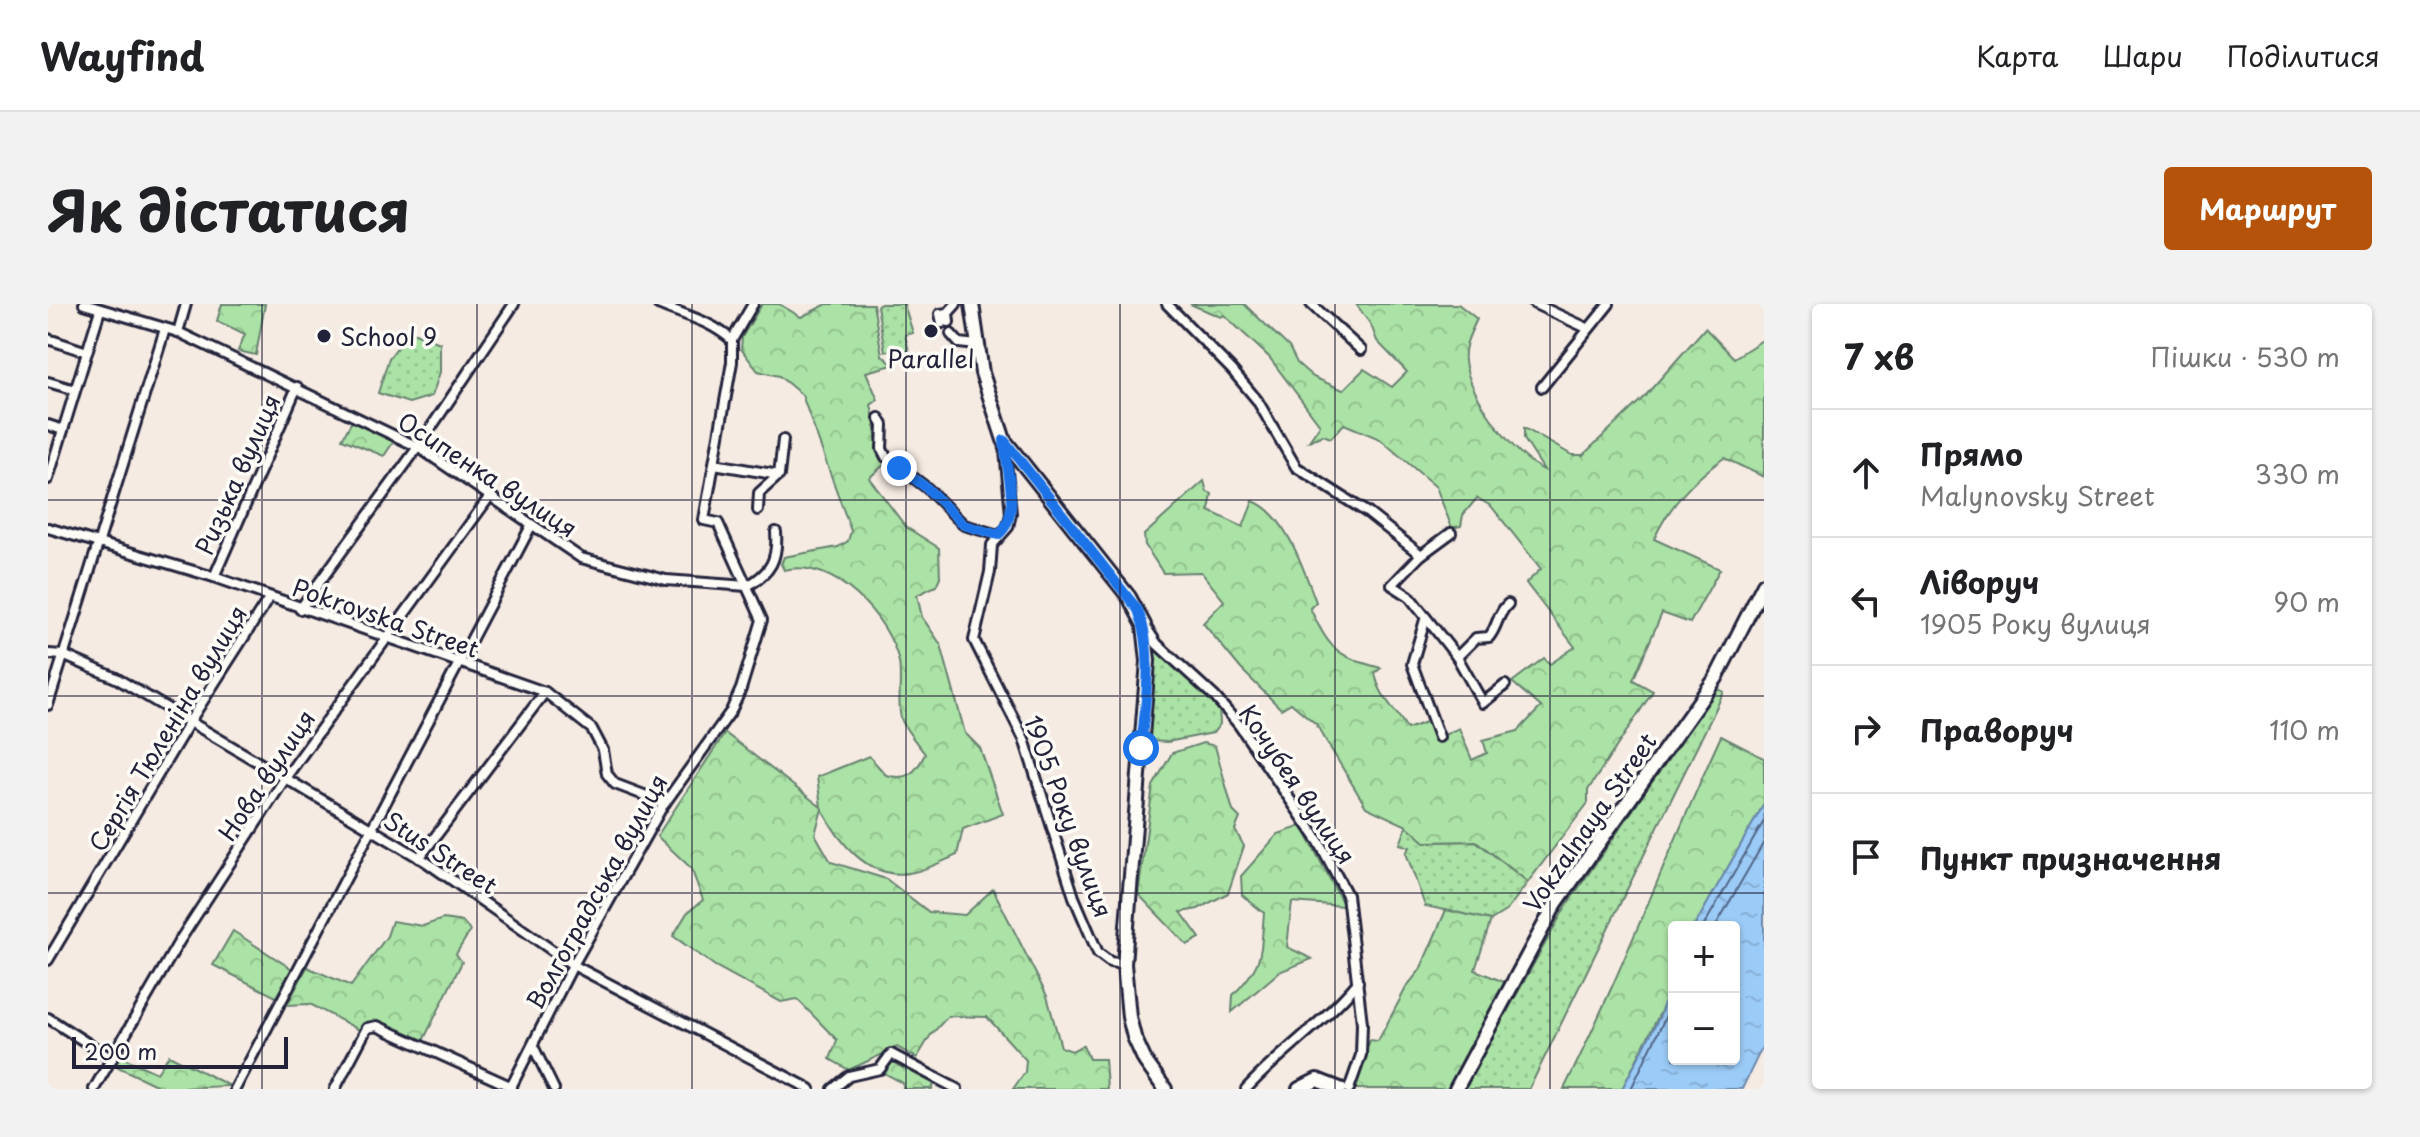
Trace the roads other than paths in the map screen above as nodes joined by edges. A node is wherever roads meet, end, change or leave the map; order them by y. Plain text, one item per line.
1 (84, 304) edge
2 (186, 304) edge
3 (514, 304) edge
4 (658, 304) edge
5 (753, 304) edge
6 (956, 304) edge
7 (972, 304) edge
8 (1167, 304) edge
9 (1311, 304) edge
10 (1535, 304) edge
11 (1609, 304) edge
12 (100, 310) junction
13 (946, 319) tunnel mouth
14 (1587, 328) junction
15 (165, 329) junction
16 (178, 332) junction
17 (948, 335) dead end
18 (48, 339) edge
19 (732, 340) junction
20 (977, 345) junction
21 (1361, 350) dead end
22 (87, 352) junction
23 (48, 382) edge
24 (297, 387) junction
25 (1542, 387) dead end
26 (75, 390) junction
27 (879, 418) dead end
28 (48, 425) edge
29 (63, 430) junction
30 (783, 440) dead end
31 (1004, 440) junction
32 (418, 447) junction
33 (714, 464) junction
34 (49, 474) edge
35 (779, 475) junction
36 (490, 496) junction
37 (758, 510) dead end
38 (531, 526) junction
39 (48, 528) edge
40 (776, 532) dead end
41 (1451, 533) dead end
42 (998, 535) junction
43 (98, 542) junction
44 (1421, 555) junction
45 (214, 577) junction
46 (1764, 584) edge
47 (747, 586) junction
48 (269, 598) junction
49 (1508, 604) dead end
50 (300, 609) junction
51 (1425, 620) junction
52 (1144, 625) junction
53 (387, 638) junction
54 (48, 654) edge
55 (63, 655) junction
56 (1457, 657) junction
57 (458, 662) junction
58 (1505, 685) dead end
59 (545, 692) junction
60 (48, 705) edge
61 (190, 721) junction
62 (1439, 737) dead end
63 (286, 777) junction
64 (665, 803) junction
65 (370, 831) junction
66 (419, 858) junction
67 (48, 960) edge
68 (1124, 964) junction
69 (573, 965) junction
70 (1358, 982) junction
71 (48, 1018) edge
72 (533, 1045) junction
73 (112, 1059) junction
74 (511, 1088) edge
75 (94, 1089) edge
76 (235, 1089) edge
77 (335, 1089) edge
78 (554, 1089) edge
79 (810, 1089) edge
80 (833, 1089) edge
81 (957, 1089) edge
82 (1165, 1089) edge
83 (1246, 1089) edge
84 (1299, 1089) edge
85 (1340, 1089) edge
86 (1349, 1089) edge
87 (1456, 1089) edge

1 - 12 street, Осипенка вулиця
2 - 16 street
3 - 32 street
4 - 19 street
5 - 19 street
6 - 13 street
7 - 20 main road
8 - 44 street
9 - 21 street
10 - 14 street
11 - 14 street
12 - 15 street, Осипенка вулиця
12 - 22 street
14 - 25 street
15 - 16 street, Осипенка вулиця
15 - 43 street
16 - 24 street, Осипенка вулиця
17 - 20 street
18 - 22 street
19 - 33 street
20 - 31 main road
22 - 26 street
23 - 26 street
24 - 32 street, Осипенка вулиця
24 - 45 street, Ризька вулиця
26 - 29 street
27 - 42 street
28 - 29 street
29 - 34 street
30 - 35 street
31 - 42 street, 1905 Року вулиця
31 - 52 main road
32 - 36 street, Осипенка вулиця
32 - 50 street
33 - 35 street
33 - 47 street, Волгоградська вулиця
35 - 37 street
36 - 38 street, Осипенка вулиця
36 - 53 street, Нова вулиця
38 - 47 street, Осипенка вулиця
38 - 57 street
39 - 43 street, Pokrovska Street
40 - 47 street
41 - 44 street
42 - 68 street, 1905 Року вулиця
43 - 45 street, Pokrovska Street
43 - 55 street
44 - 51 street
45 - 48 street, Pokrovska Street
46 - 87 main road, Vokzalnaya Street
47 - 64 street, Волгоградська вулиця
48 - 50 street, Pokrovska Street
48 - 61 street, Сергія Тюленіна вулиця
49 - 56 street
50 - 53 street, Pokrovska Street
51 - 56 street
51 - 62 street
52 - 68 main road
52 - 70 street, Кочубея вулиця
53 - 57 street, Pokrovska Street
53 - 63 street, Нова вулиця
54 - 55 street, Stus Street
55 - 60 street
55 - 61 street, Stus Street
56 - 58 street
57 - 59 street, Pokrovska Street
57 - 65 street
59 - 64 street, Pokrovska Street
59 - 66 street
61 - 63 street, Stus Street
61 - 67 street, Сергія Тюленіна вулиця
63 - 65 street, Stus Street
63 - 73 street, Нова вулиця
64 - 69 street, Волгоградська вулиця
65 - 66 street, Stus Street
65 - 76 street
66 - 69 street, Stus Street
68 - 82 main road
69 - 72 street, Волгоградська вулиця
69 - 79 street, Stus Street
70 - 83 street
70 - 86 street, Кочубея вулиця
71 - 73 street
72 - 74 street, Волгоградська вулиця
72 - 78 street
73 - 75 street, Нова вулиця
74 - 77 street
80 - 81 street
84 - 85 main road

